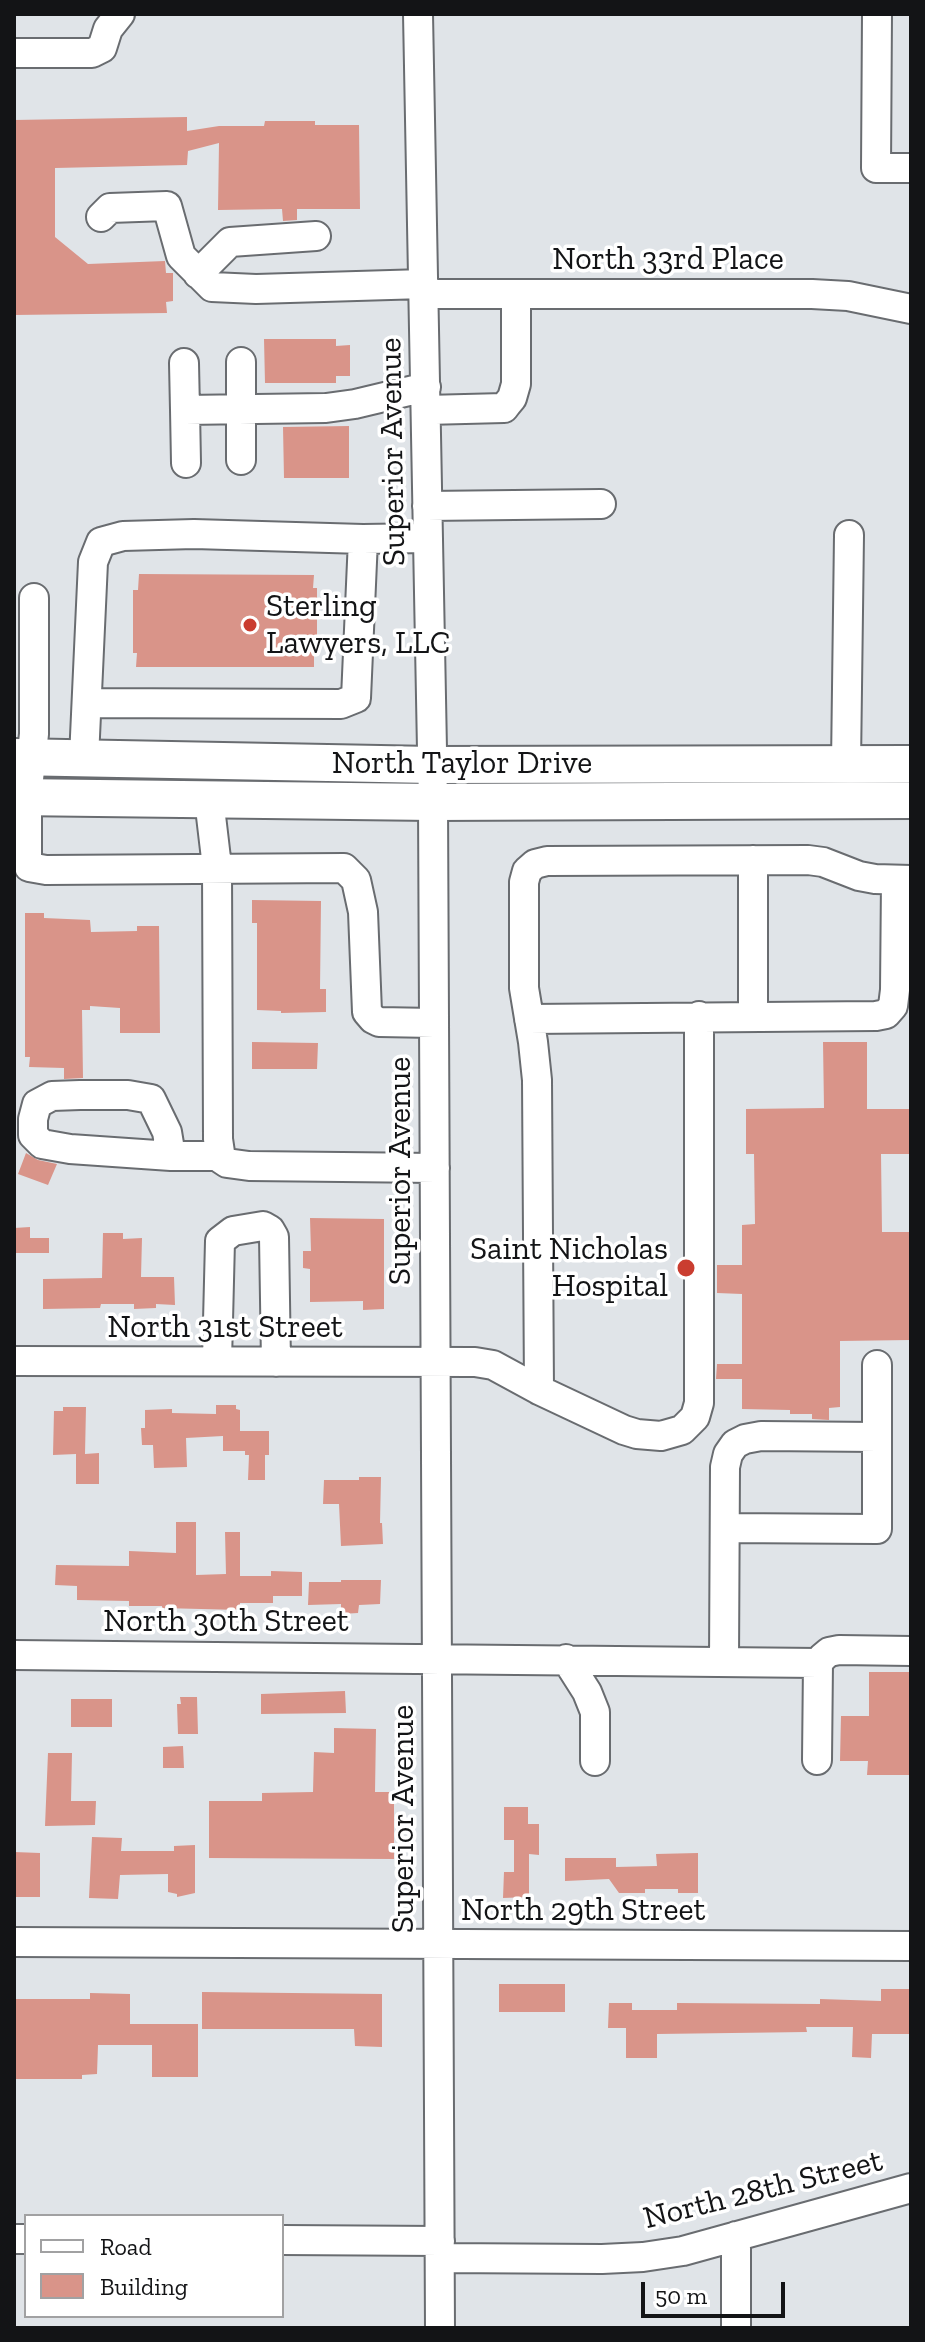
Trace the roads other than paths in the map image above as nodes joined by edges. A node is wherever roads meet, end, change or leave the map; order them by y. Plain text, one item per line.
1 (120, 14) edge
2 (418, 14) edge
3 (877, 14) edge
4 (14, 53) edge
5 (911, 168) edge
6 (101, 217) dead end
7 (316, 236) dead end
8 (198, 274) junction
9 (424, 289) junction
10 (516, 294) junction
11 (911, 309) edge
12 (241, 362) dead end
13 (184, 363) dead end
14 (426, 399) junction
15 (185, 410) junction
16 (242, 410) junction
17 (241, 460) dead end
18 (186, 463) dead end
19 (601, 504) dead end
20 (427, 506) junction
21 (849, 535) dead end
22 (428, 538) junction
23 (363, 539) junction
24 (34, 598) dead end
25 (87, 703) junction
26 (22, 758) edge
27 (84, 758) junction
28 (846, 764) junction
29 (911, 764) edge
30 (432, 765) junction
31 (20, 797) edge
32 (209, 799) junction
33 (911, 800) edge
34 (433, 802) junction
35 (753, 860) junction
36 (217, 867) junction
37 (904, 880) edge
38 (699, 1016) junction
39 (753, 1016) junction
40 (529, 1019) junction
41 (434, 1023) junction
42 (171, 1156) dead end
43 (221, 1156) junction
44 (435, 1168) junction
45 (14, 1361) edge
46 (217, 1361) junction
47 (276, 1362) junction
48 (435, 1362) junction
49 (877, 1365) dead end
50 (539, 1390) junction
51 (877, 1437) junction
52 (725, 1528) junction
53 (911, 1651) edge
54 (14, 1655) edge
55 (437, 1658) junction
56 (566, 1659) junction
57 (724, 1661) junction
58 (818, 1663) junction
59 (817, 1760) dead end
60 (595, 1761) dead end
61 (14, 1942) edge
62 (438, 1944) junction
63 (911, 1946) edge
64 (911, 2188) edge
65 (736, 2236) junction
66 (284, 2240) edge
67 (440, 2250) junction
68 (440, 2328) edge
69 (736, 2328) edge

1 - 4 street
2 - 9 street, Superior Avenue
3 - 5 street
6 - 8 street
7 - 8 street
8 - 9 street, North 33rd Place
9 - 10 street, North 33rd Place
9 - 14 street, Superior Avenue
10 - 11 street, North 33rd Place
10 - 14 street
12 - 16 street
13 - 15 street
14 - 16 street
14 - 20 street, Superior Avenue
15 - 16 street
15 - 18 street
16 - 17 street
19 - 20 street
20 - 22 street, Superior Avenue
21 - 28 street
22 - 23 street
22 - 30 street, Superior Avenue
23 - 25 street
23 - 25 street
24 - 26 street
25 - 27 street
26 - 27 main road, North Taylor Drive
26 - 31 street
27 - 30 main road, North Taylor Drive
28 - 29 main road, North Taylor Drive
28 - 30 main road, North Taylor Drive
30 - 34 street, Superior Avenue
31 - 32 main road, North Taylor Drive
31 - 36 street
32 - 34 main road, North Taylor Drive
32 - 36 street
33 - 34 main road, North Taylor Drive
34 - 41 street, Superior Avenue
35 - 37 street
35 - 39 street
35 - 40 street
36 - 41 street
36 - 43 street
37 - 39 street
38 - 39 street
38 - 40 street
38 - 50 street, North 31st Street
40 - 50 street
41 - 44 street, Superior Avenue
42 - 43 street
43 - 44 street
44 - 48 street, Superior Avenue
45 - 46 street, North 31st Street
46 - 47 street, North 31st Street
46 - 47 street
47 - 48 street, North 31st Street
48 - 50 street, North 31st Street
48 - 55 street, Superior Avenue
49 - 51 street
51 - 52 street
51 - 52 street
52 - 57 street
53 - 58 street, North 30th Street
54 - 55 street, North 30th Street
55 - 56 street, North 30th Street
55 - 62 street, Superior Avenue
56 - 57 street, North 30th Street
56 - 60 street
57 - 58 street, North 30th Street
58 - 59 street
61 - 62 street, North 29th Street
62 - 63 street, North 29th Street
62 - 67 street, Superior Avenue
64 - 65 street, North 28th Street
65 - 67 street, North 28th Street
65 - 69 street
66 - 67 street, North 28th Street
67 - 68 street, Superior Avenue

